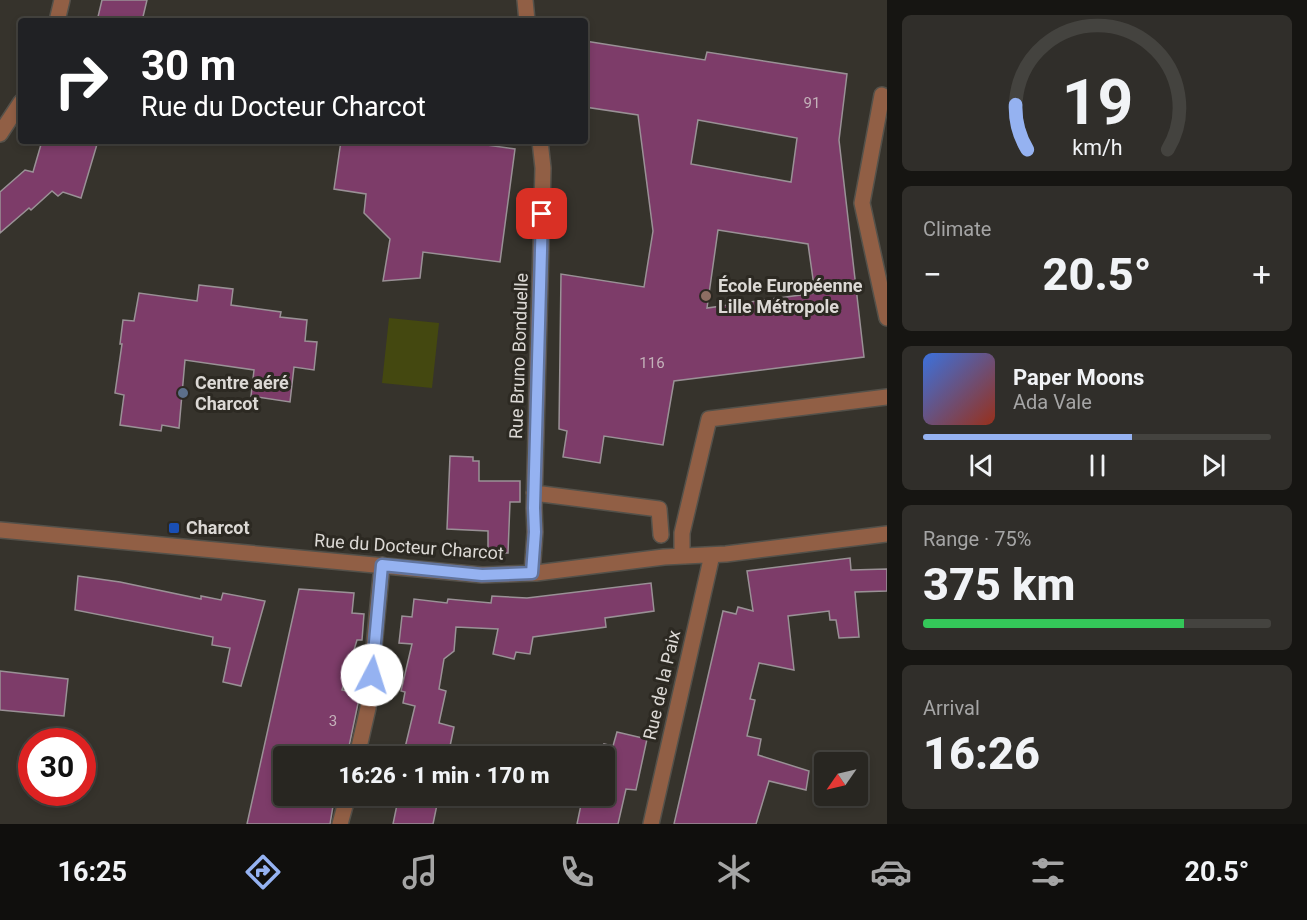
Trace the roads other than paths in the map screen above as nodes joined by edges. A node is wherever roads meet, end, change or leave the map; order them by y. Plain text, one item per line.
1 (62, 0) edge
2 (525, 0) edge
3 (58, 18) edge
4 (527, 18) edge
5 (882, 95) dead end
6 (18, 107) edge
7 (0, 134) edge
8 (540, 144) edge
9 (887, 318) edge
10 (887, 398) edge
11 (534, 493) junction
12 (0, 530) edge
13 (887, 534) edge
14 (661, 535) dead end
15 (712, 555) junction
16 (682, 556) junction
17 (382, 565) junction
18 (532, 573) junction
19 (359, 746) edge
20 (345, 806) edge
21 (340, 824) edge
22 (651, 824) edge

1 - 3 street
2 - 4 street
5 - 9 street
6 - 7 street
8 - 11 street, Rue Bruno Bonduelle
10 - 16 street
11 - 14 street
11 - 18 street, Rue Bruno Bonduelle
12 - 17 street, Rue du Docteur Charcot
13 - 15 street, Rue du Docteur Charcot
15 - 16 street, Rue du Docteur Charcot
15 - 22 street, Rue de la Paix
16 - 18 street, Rue du Docteur Charcot
17 - 18 street, Rue du Docteur Charcot
17 - 19 street
20 - 21 street

